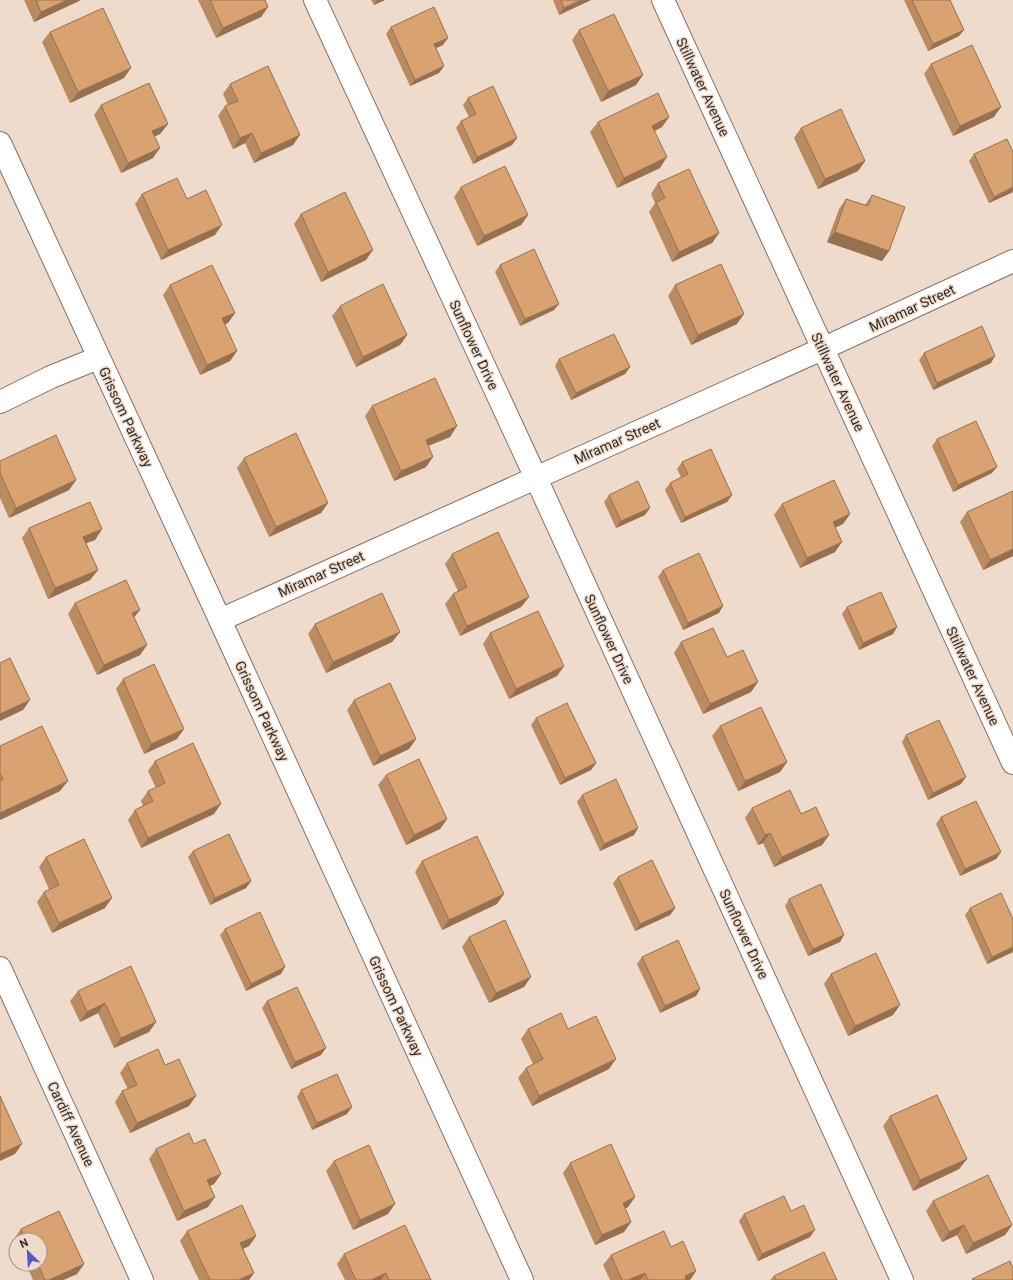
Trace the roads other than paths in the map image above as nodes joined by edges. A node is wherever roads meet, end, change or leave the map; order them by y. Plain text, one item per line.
1 (315, 0) edge
2 (663, 0) edge
3 (0, 143) edge
4 (1013, 262) edge
5 (822, 349) junction
6 (98, 358) junction
7 (0, 402) edge
8 (536, 478) junction
9 (220, 620) junction
10 (1013, 763) edge
11 (0, 968) edge
12 (142, 1280) edge
13 (522, 1280) edge
14 (902, 1280) edge

1 - 8 street, Sunflower Drive
2 - 5 street, Stillwater Avenue
3 - 6 street, Grissom Parkway
4 - 5 street, Miramar Street
5 - 8 street, Miramar Street
5 - 10 street, Stillwater Avenue
6 - 7 street
6 - 9 street, Grissom Parkway
8 - 9 street, Miramar Street
8 - 14 street, Sunflower Drive
9 - 13 street, Grissom Parkway
11 - 12 street, Cardiff Avenue

